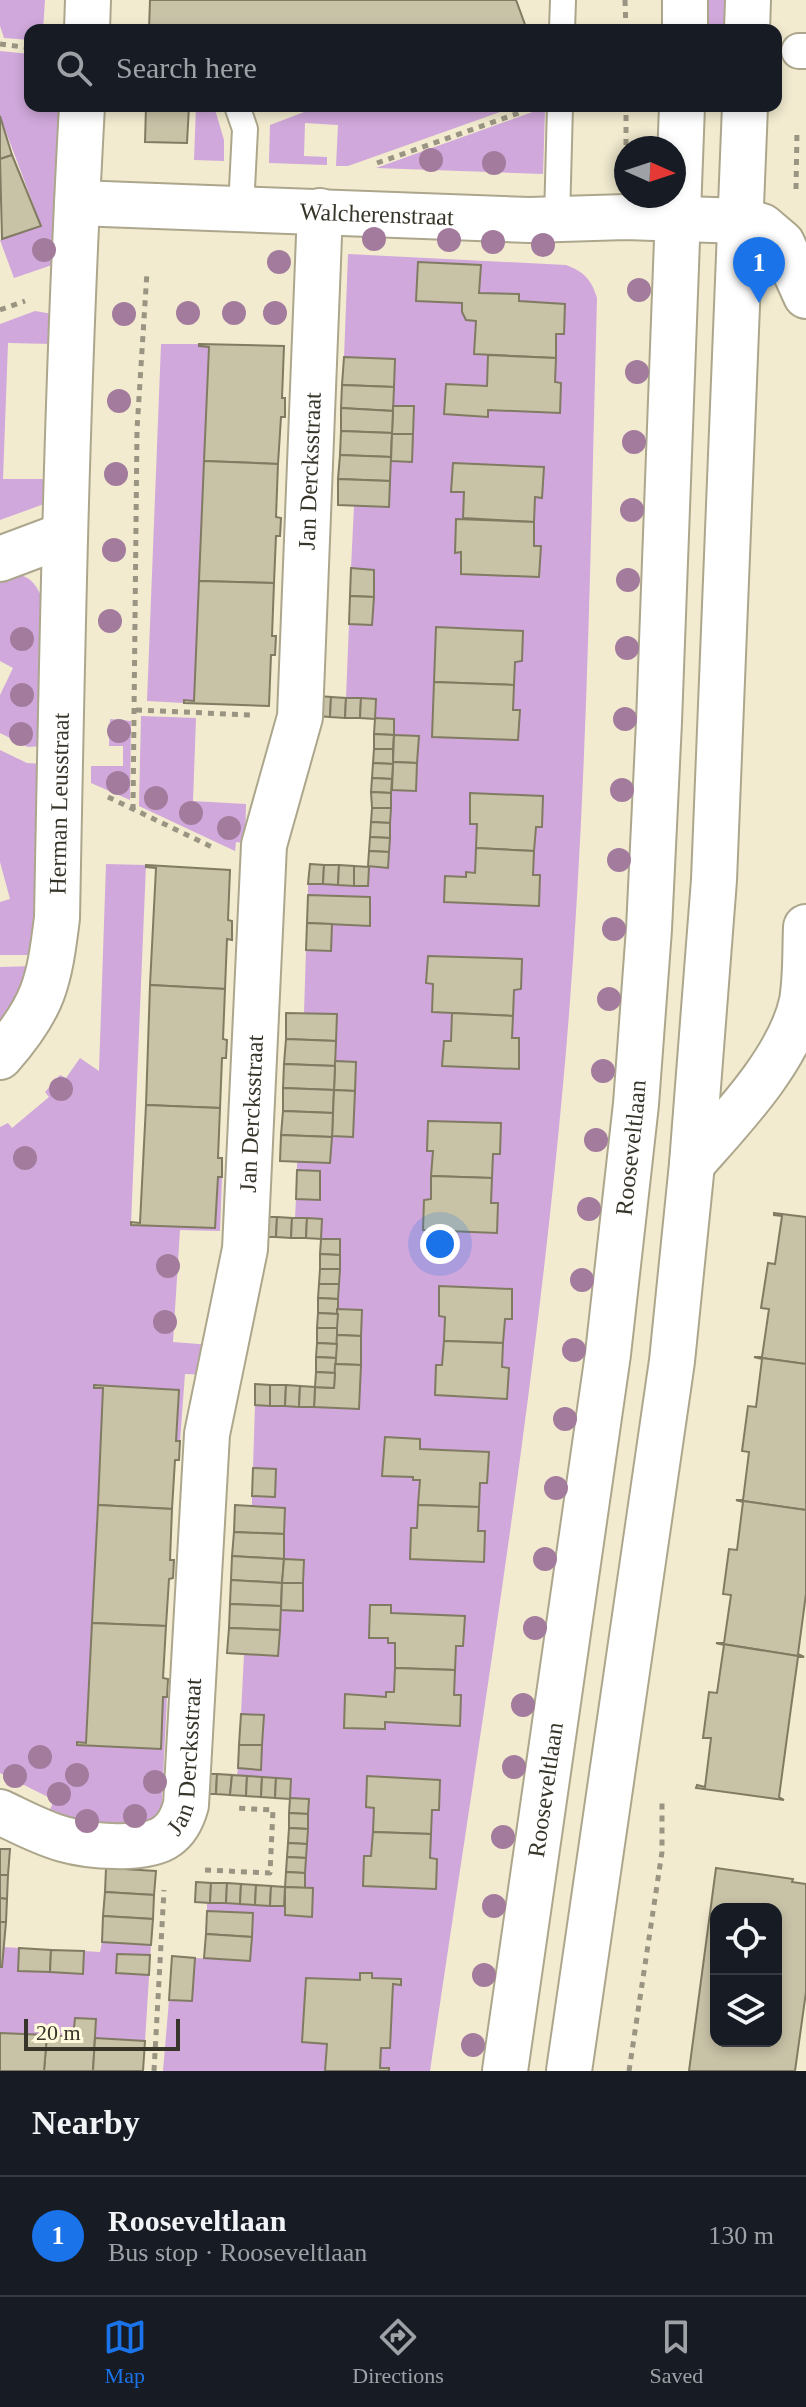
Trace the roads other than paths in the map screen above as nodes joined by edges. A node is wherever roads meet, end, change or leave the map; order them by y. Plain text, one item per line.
1 (88, 0) edge
2 (563, 0) edge
3 (685, 0) edge
4 (748, 0) edge
5 (87, 24) edge
6 (562, 24) edge
7 (685, 24) edge
8 (747, 24) edge
9 (82, 112) edge
10 (239, 112) edge
11 (560, 112) edge
12 (682, 112) edge
13 (745, 112) edge
14 (77, 203) junction
15 (241, 208) junction
16 (336, 211) junction
17 (557, 219) junction
18 (678, 219) junction
19 (742, 221) junction
20 (806, 296) edge
21 (64, 535) junction
22 (0, 559) edge
23 (806, 927) edge
24 (0, 1057) edge
25 (692, 1164) junction
26 (0, 1812) edge
27 (505, 2071) edge
28 (569, 2071) edge

1 - 5 main road
2 - 6 lane
3 - 7 main road
4 - 8 main road
9 - 14 main road, Herman Leusstraat
10 - 15 lane
11 - 17 lane
12 - 18 main road, Rooseveltlaan
13 - 19 main road
14 - 15 main road, Walcherenstraat
14 - 21 main road, Herman Leusstraat
15 - 16 main road, Walcherenstraat
16 - 17 main road, Walcherenstraat
16 - 26 main road, Jan Dercksstraat
17 - 18 main road, Walcherenstraat
18 - 19 main road
18 - 27 main road, Rooseveltlaan
19 - 20 main road
19 - 25 main road
21 - 22 main road
21 - 24 main road, Herman Leusstraat
23 - 25 main road
25 - 28 main road

